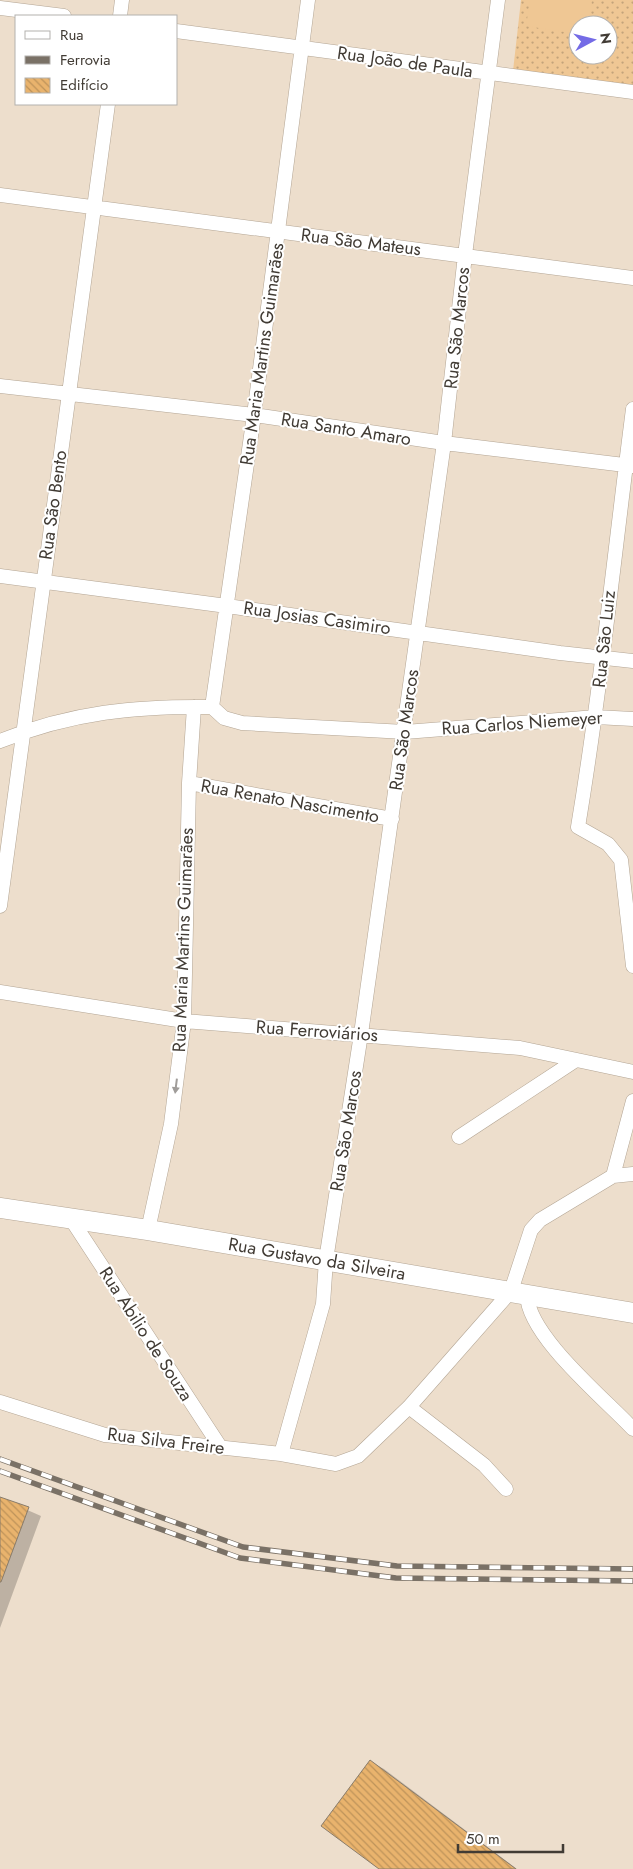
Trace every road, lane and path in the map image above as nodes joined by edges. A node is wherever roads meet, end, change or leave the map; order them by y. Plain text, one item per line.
1 (122, 0) edge
2 (308, 0) edge
3 (498, 0) edge
4 (0, 8) edge
5 (56, 15) edge
6 (120, 15) edge
7 (178, 31) edge
8 (302, 48) junction
9 (487, 74) junction
10 (633, 92) edge
11 (108, 105) edge
12 (0, 195) edge
13 (94, 207) junction
14 (278, 232) junction
15 (464, 255) junction
16 (633, 278) edge
17 (0, 386) edge
18 (68, 395) junction
19 (633, 408) edge
20 (254, 415) junction
21 (444, 443) junction
22 (629, 466) edge
23 (0, 576) edge
24 (43, 582) junction
25 (227, 606) junction
26 (417, 632) junction
27 (601, 657) junction
28 (633, 660) edge
29 (194, 707) junction
30 (212, 707) junction
31 (596, 716) junction
32 (633, 719) edge
33 (23, 731) junction
34 (405, 732) junction
35 (0, 741) edge
36 (189, 783) junction
37 (392, 819) junction
38 (0, 906) edge
39 (633, 966) edge
40 (0, 992) edge
41 (184, 1021) junction
42 (361, 1034) junction
43 (576, 1060) junction
44 (633, 1072) edge
45 (633, 1101) edge
46 (459, 1137) dead end
47 (633, 1174) edge
48 (613, 1176) junction
49 (0, 1208) edge
50 (71, 1219) junction
51 (148, 1230) junction
52 (326, 1260) junction
53 (519, 1293) junction
54 (633, 1313) edge
55 (0, 1402) edge
56 (409, 1407) junction
57 (633, 1429) edge
58 (221, 1448) junction
59 (281, 1454) junction
60 (506, 1488) dead end

1 - 6 street
2 - 8 street, Rua Maria Martins Guimarães
3 - 9 street, Rua São Marcos
4 - 5 street
7 - 8 street, Rua João de Paula
8 - 9 street, Rua João de Paula
8 - 14 street, Rua Maria Martins Guimarães
9 - 10 street, Rua João de Paula
9 - 15 street, Rua São Marcos
11 - 13 street, Rua São Bento
12 - 13 street, Rua São Mateus
13 - 14 street, Rua São Mateus
13 - 18 street, Rua São Bento
14 - 15 street, Rua São Mateus
14 - 20 street, Rua Maria Martins Guimarães
15 - 16 street, Rua São Mateus
15 - 21 street, Rua São Marcos
17 - 18 street, Rua Santo Amaro
18 - 20 street, Rua Santo Amaro
18 - 24 street, Rua São Bento
19 - 22 street, Rua São Luiz
20 - 21 street, Rua Santo Amaro
20 - 25 street, Rua Maria Martins Guimarães
21 - 22 street, Rua Santo Amaro
21 - 26 street, Rua São Marcos
22 - 27 street, Rua São Luiz
23 - 24 street, Rua Josias Casimiro
24 - 25 street, Rua Josias Casimiro
24 - 33 street, Rua São Bento
25 - 26 street, Rua Josias Casimiro
25 - 30 street, Rua Maria Martins Guimarães
26 - 27 street, Rua Josias Casimiro
26 - 34 street, Rua São Marcos
27 - 28 street, Rua Josias Casimiro
27 - 31 street, Rua São Luiz
29 - 30 street
29 - 33 street
29 - 36 street, Rua Maria Martins Guimarães
30 - 34 street, Rua Carlos Niemeyer
31 - 32 street, Rua Carlos Niemeyer
31 - 34 street, Rua Carlos Niemeyer
31 - 39 street, Rua São Luiz
33 - 35 street
33 - 38 street, Rua São Bento
34 - 37 street, Rua São Marcos
36 - 37 street, Rua Renato Nascimento
36 - 41 street, Rua Maria Martins Guimarães
37 - 42 street, Rua São Marcos
40 - 41 street, Rua Ferroviários
41 - 42 street, Rua Ferroviários
41 -> 51 street, Rua Maria Martins Guimarães
42 - 43 street, Rua Ferroviários
42 - 52 street, Rua São Marcos
43 - 44 street, Rua Ferroviários
43 - 46 street
45 - 48 street
47 - 48 street
48 - 53 street
49 - 50 main road, Rua Gustavo da Silveira
50 - 51 main road, Rua Gustavo da Silveira
50 - 58 street, Rua Abilio de Souza
51 - 52 main road, Rua Gustavo da Silveira
52 - 53 main road, Rua Gustavo da Silveira
52 - 59 street, Rua São Marcos
53 - 54 main road, Rua Gustavo da Silveira
53 - 56 street
53 - 57 street
55 - 58 street, Rua Silva Freire
56 - 59 street, Rua Silva Freire
56 - 60 street
58 - 59 street, Rua Silva Freire

